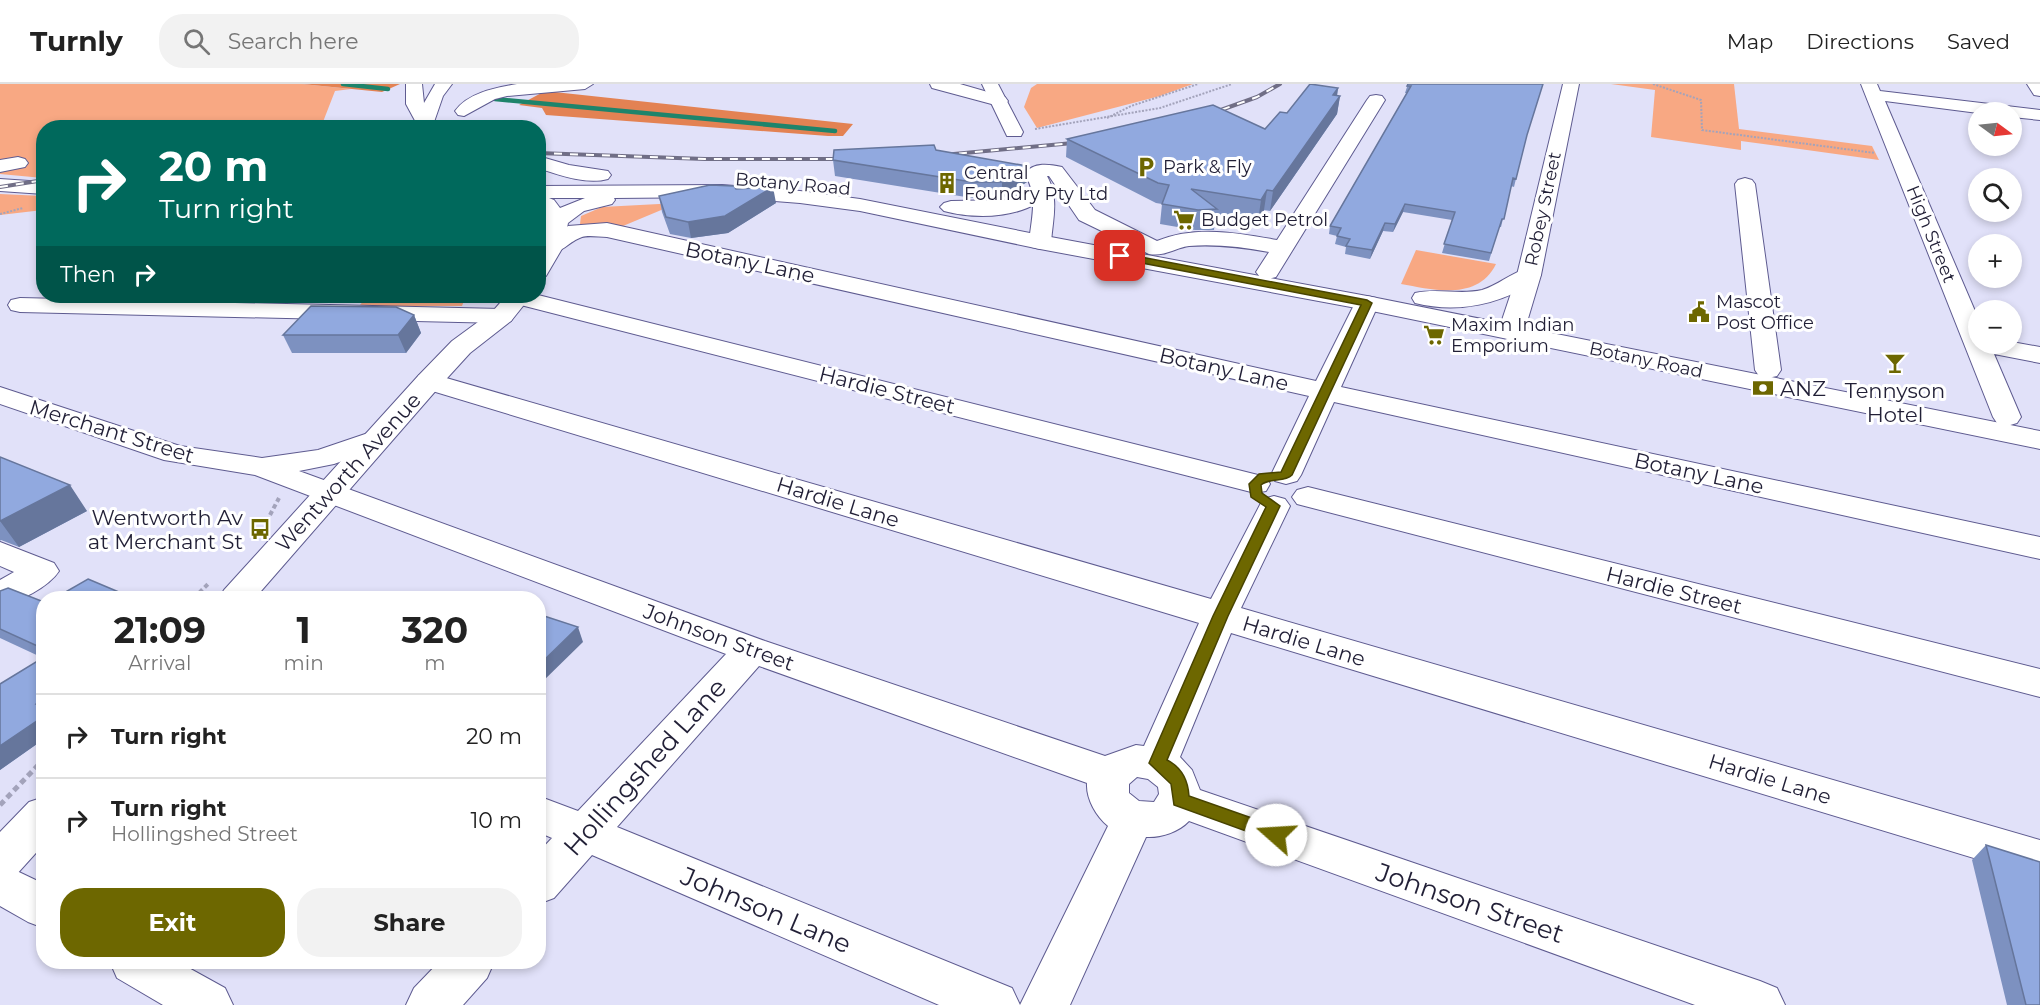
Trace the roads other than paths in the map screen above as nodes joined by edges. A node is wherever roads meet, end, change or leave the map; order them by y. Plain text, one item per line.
1 (414, 84) edge
2 (444, 84) edge
3 (585, 84) edge
4 (938, 84) edge
5 (990, 84) edge
6 (1571, 84) edge
7 (2035, 84) edge
8 (470, 86) dead end
9 (1872, 90) edge
10 (1377, 91) edge
11 (2040, 91) edge
12 (1004, 101) junction
13 (2040, 115) edge
14 (468, 119) edge
15 (425, 120) edge
16 (428, 120) edge
17 (1014, 132) road end
18 (611, 176) junction
19 (0, 177) edge
20 (36, 179) edge
21 (1051, 181) junction
22 (1084, 182) dead end
23 (1746, 184) dead end
24 (0, 185) edge
25 (36, 187) edge
26 (713, 191) junction
27 (546, 194) edge
28 (546, 195) edge
29 (546, 196) edge
30 (546, 198) edge
31 (546, 199) edge
32 (951, 207) junction
33 (1042, 234) junction
34 (1283, 248) junction
35 (1157, 249) junction
36 (1268, 272) junction
37 (1529, 274) junction
38 (36, 295) edge
39 (1371, 298) junction
40 (503, 304) edge
41 (20, 305) junction
42 (0, 320) edge
43 (1968, 324) edge
44 (1513, 326) junction
45 (2022, 352) edge
46 (1981, 354) edge
47 (2040, 355) edge
48 (1768, 370) junction
49 (429, 381) junction
50 (1327, 392) junction
51 (0, 395) edge
52 (2007, 417) junction
53 (2040, 423) edge
54 (377, 439) junction
55 (2040, 440) edge
56 (261, 467) junction
57 (1281, 490) junction
58 (329, 494) junction
59 (2040, 548) edge
60 (0, 553) edge
61 (242, 591) edge
62 (0, 595) edge
63 (1220, 616) junction
64 (752, 650) junction
65 (2040, 683) edge
66 (1157, 763) junction
67 (1111, 775) junction
68 (1180, 800) junction
69 (546, 816) edge
70 (1132, 818) junction
71 (36, 823) edge
72 (584, 833) junction
73 (2040, 859) edge
74 (0, 862) edge
75 (546, 875) edge
76 (0, 883) edge
77 (36, 903) edge
78 (146, 969) edge
79 (464, 969) edge
80 (208, 1005) edge
81 (431, 1005) edge
82 (994, 1005) edge
83 (1045, 1005) edge
84 (1760, 1005) edge

1 - 15 street
2 - 16 street
3 - 14 street
4 - 12 street
5 - 12 street
6 - 37 street, Robey Street
7 - 11 street
8 - 14 street
9 - 13 street
9 - 43 street, High Street
10 - 34 street
12 - 17 street
18 - 27 street
18 - 28 street, Botany Road
18 - 32 street, Botany Road
19 - 20 street
21 - 22 street
21 - 32 street
21 - 33 street
21 - 35 street
23 - 48 street
24 - 25 street
26 - 29 street, Botany Road
26 - 30 street
26 - 33 street, Botany Road
31 - 50 street, Botany Lane
32 - 33 street, Botany Road
33 - 35 street, Botany Road
33 - 39 street, Botany Road
34 - 35 street
34 - 36 street
35 - 36 street, Botany Road
36 - 39 street, Botany Road
37 - 39 street
37 - 44 street, Robey Street
38 - 41 street
39 - 44 street, Botany Road
39 - 50 street
40 - 41 street, Hardie Street
40 - 49 street, Wentworth Avenue
40 - 57 street, Hardie Street
41 - 42 street
44 - 48 street, Botany Road
44 - 55 street, Botany Road
45 - 47 street
46 - 52 street, High Street
48 - 52 street, Botany Road
49 - 54 street, Wentworth Avenue
49 - 63 street, Hardie Lane
50 - 57 street
50 - 59 street, Botany Lane
51 - 56 street, Merchant Street
52 - 53 street, Botany Road
54 - 56 street, Merchant Street
54 - 58 street, Wentworth Avenue
56 - 58 street, Merchant Street
57 - 63 street
57 - 65 street, Hardie Street
58 - 61 street, Wentworth Avenue
58 - 64 street, Johnson Street
60 - 62 street
63 - 66 street
63 - 73 street, Hardie Lane
64 - 67 street, Johnson Street
64 - 72 street, Hollingshed Lane
66 - 67 street
66 - 68 street
67 - 70 street
68 - 70 street
68 - 84 street, Johnson Street
69 - 72 street, Johnson Lane
70 - 83 street
71 - 74 street
72 - 75 street, Hollingshed Lane
72 - 82 street, Johnson Lane
76 - 77 street
78 - 80 street
79 - 81 street

